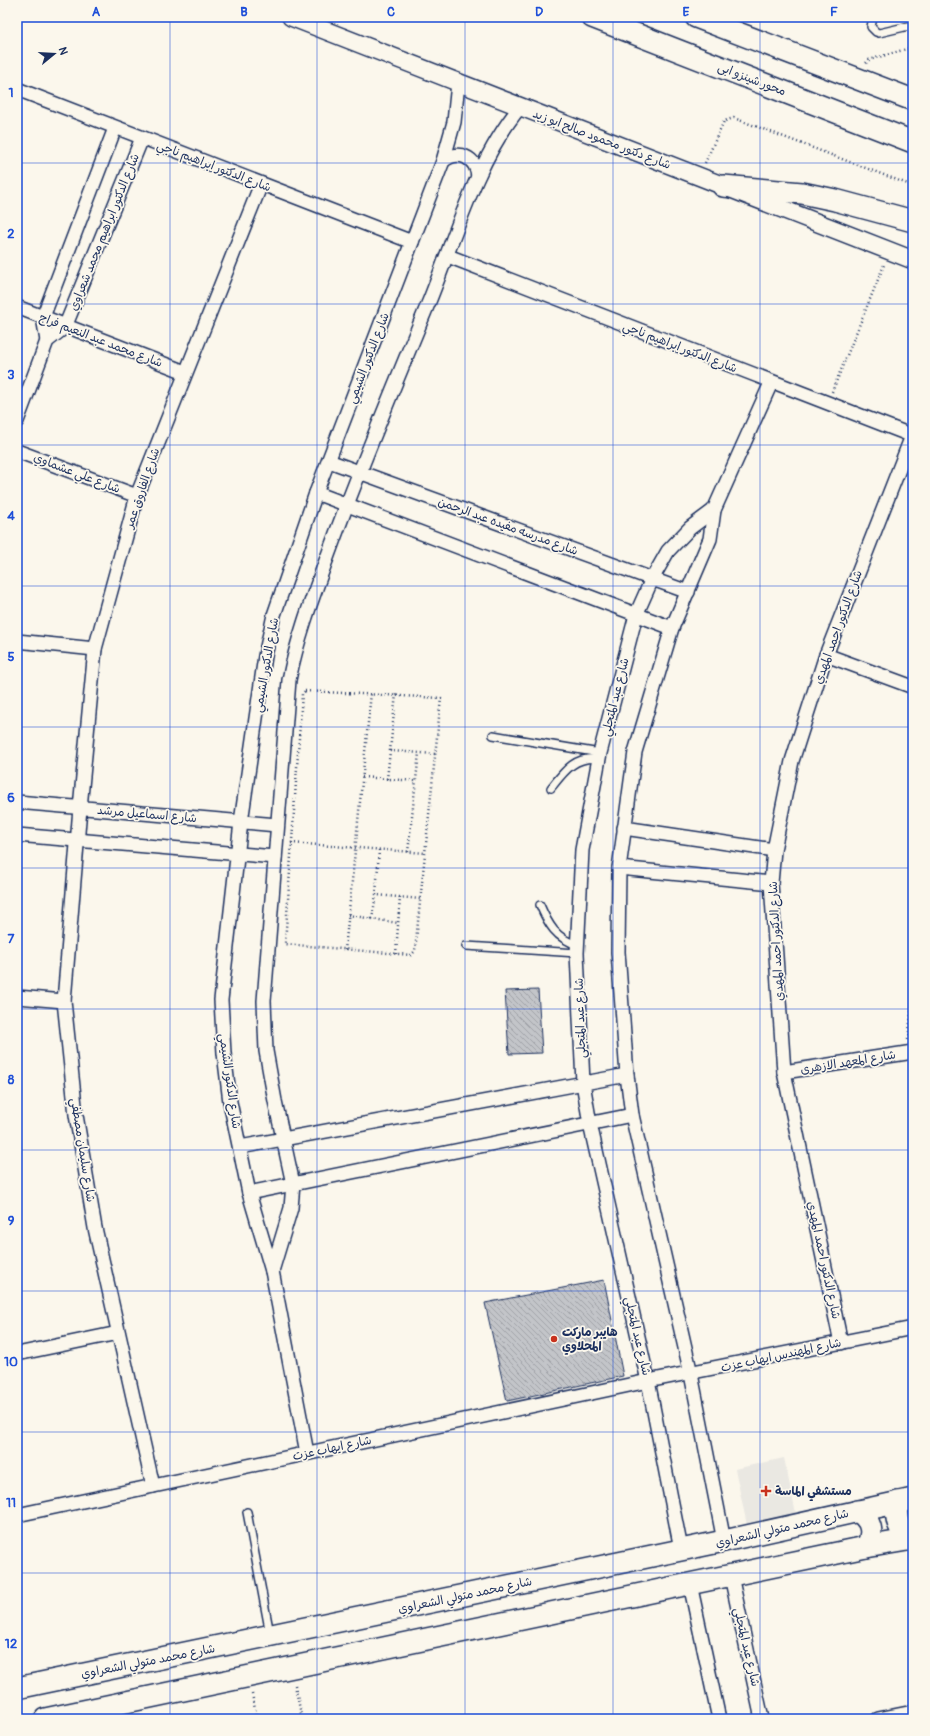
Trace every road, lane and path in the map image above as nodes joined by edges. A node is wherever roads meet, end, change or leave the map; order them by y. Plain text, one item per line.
1 (291, 17) edge
2 (592, 17) edge
3 (696, 17) edge
4 (873, 17) edge
5 (913, 25) edge
6 (913, 47) edge
7 (855, 78) junction
8 (458, 84) junction
9 (17, 90) edge
10 (913, 100) edge
11 (520, 107) junction
12 (115, 128) junction
13 (142, 138) junction
14 (913, 142) edge
15 (443, 161) junction
16 (478, 176) junction
17 (699, 176) junction
18 (261, 184) junction
19 (723, 186) junction
20 (913, 186) edge
21 (913, 221) edge
22 (412, 242) junction
23 (890, 251) junction
24 (448, 256) junction
25 (913, 260) edge
26 (17, 307) edge
27 (43, 317) junction
28 (65, 326) junction
29 (47, 341) junction
30 (185, 372) junction
31 (771, 383) junction
32 (827, 404) junction
33 (17, 421) edge
34 (912, 436) edge
35 (17, 451) edge
36 (328, 461) junction
37 (359, 472) junction
38 (316, 493) junction
39 (137, 496) junction
40 (347, 504) junction
41 (714, 510) junction
42 (652, 579) junction
43 (688, 592) junction
44 (636, 615) junction
45 (672, 628) junction
46 (17, 641) edge
47 (95, 649) junction
48 (826, 656) junction
49 (913, 687) edge
50 (371, 693) junction
51 (396, 694) junction
52 (493, 735) dead end
53 (390, 751) junction
54 (419, 753) junction
55 (436, 754) junction
56 (600, 756) junction
57 (362, 777) junction
58 (387, 779) junction
59 (416, 781) junction
60 (551, 788) dead end
61 (17, 802) edge
62 (80, 808) junction
63 (241, 822) junction
64 (277, 825) junction
65 (624, 828) junction
66 (17, 835) edge
67 (78, 840) junction
68 (276, 842) junction
69 (292, 843) junction
70 (354, 848) junction
71 (379, 850) junction
72 (774, 850) junction
73 (408, 852) junction
74 (426, 854) junction
75 (239, 855) junction
76 (275, 858) junction
77 (619, 868) junction
78 (771, 883) junction
79 (376, 895) junction
80 (400, 897) junction
81 (421, 899) junction
82 (540, 904) dead end
83 (348, 915) junction
84 (372, 919) junction
85 (398, 923) junction
86 (466, 946) dead end
87 (578, 949) junction
88 (345, 950) junction
89 (396, 954) junction
90 (913, 995) edge
91 (17, 997) edge
92 (64, 1001) junction
93 (910, 1052) edge
94 (784, 1072) junction
95 (627, 1074) junction
96 (583, 1083) junction
97 (632, 1115) junction
98 (590, 1124) junction
99 (283, 1139) junction
100 (240, 1147) junction
101 (293, 1184) junction
102 (249, 1193) junction
103 (272, 1271) junction
104 (913, 1328) edge
105 (118, 1333) junction
106 (842, 1343) junction
107 (17, 1354) edge
108 (691, 1374) junction
109 (648, 1381) junction
110 (307, 1453) junction
111 (152, 1486) junction
112 (905, 1501) edge
113 (857, 1511) junction
114 (247, 1512) dead end
115 (17, 1515) edge
116 (911, 1540) edge
117 (724, 1541) junction
118 (866, 1547) junction
119 (681, 1549) junction
120 (731, 1576) junction
121 (690, 1584) junction
122 (271, 1636) junction
123 (292, 1668) junction
124 (248, 1678) junction
125 (17, 1688) edge
126 (913, 1712) edge
127 (45, 1719) edge
128 (257, 1719) edge
129 (302, 1719) edge
130 (719, 1719) edge
131 (762, 1719) edge
132 (878, 1719) edge

1 - 8 street, شارع دكتور محمود صالح ابو زيد
2 - 14 main road, محور شينزو ابى
3 - 7 main road
4 - 5 lane
6 - 7 path
7 - 10 main road
8 - 11 street, شارع دكتور محمود صالح ابو زيد
8 - 15 street, شارع الدكتور الشيمي
9 - 12 street, شارع الدكتور ابراهيم ناجي
11 - 16 street, شارع الدكتور الشيمي
11 - 17 street, شارع دكتور محمود صالح ابو زيد
12 - 13 street, شارع الدكتور ابراهيم ناجي
12 - 27 street
13 - 18 street, شارع الدكتور ابراهيم ناجي
13 - 28 street, شارع الدكتور ابراهيم محمد شعراوي
15 - 16 street
15 - 22 street, شارع الدكتور الشيمي
16 - 24 street, شارع الدكتور الشيمي
17 - 19 street, شارع دكتور محمود صالح ابو زيد
17 - 20 path
18 - 22 street, شارع الدكتور ابراهيم ناجي
18 - 30 street, شارع الفاروق عمر
19 - 21 main road
19 - 23 street, شارع دكتور محمود صالح ابو زيد
22 - 36 street, شارع الدكتور الشيمي
23 - 25 street, شارع دكتور محمود صالح ابو زيد
23 - 32 path
24 - 31 street, شارع الدكتور ابراهيم ناجي
24 - 37 street, شارع الدكتور الشيمي
26 - 27 street, شارع محمد عبد النعيم فراج
27 - 28 street, شارع محمد عبد النعيم فراج
27 - 29 street
28 - 29 street
28 - 30 street, شارع محمد عبد النعيم فراج
29 - 33 street
30 - 39 street, شارع الفاروق عمر
31 - 32 street, شارع الدكتور ابراهيم ناجي
31 - 41 street, شارع عبد المتجلي
32 - 34 street, شارع الدكتور ابراهيم ناجي
34 - 48 street, شارع الدكتور احمد المهدي
35 - 39 street, شارع علي عشماوي
36 - 37 street, شارع مدرسه مفيده عبد الرحمن
36 - 38 street, شارع الدكتور الشيمي
37 - 40 street, شارع الدكتور الشيمي
37 - 42 street, شارع مدرسه مفيده عبد الرحمن
38 - 40 street
38 - 63 street, شارع الدكتور الشيمي
39 - 47 street, شارع الفاروق عمر
40 - 44 street
40 - 64 street, شارع الدكتور الشيمي
41 - 42 street, شارع عبد المتجلي
41 - 43 street, شارع عبد المتجلي
42 - 43 street, شارع مدرسه مفيده عبد الرحمن
42 - 44 street, شارع عبد المتجلي
43 - 45 street, شارع عبد المتجلي
44 - 45 street
44 - 56 street, شارع عبد المتجلي
45 - 65 street, شارع عبد المتجلي
46 - 47 street
47 - 62 street, شارع الفاروق عمر
48 - 49 street
48 - 72 street, شارع الدكتور احمد المهدي
50 - 51 path
50 - 57 path
50 - 69 path
51 - 53 path
51 - 55 path
52 - 56 lane
53 - 54 path
53 - 58 path
54 - 55 path
54 - 59 path
55 - 74 path
56 - 60 lane
56 - 87 street, شارع عبد المتجلي
57 - 58 path
57 - 70 path
58 - 59 path
59 - 73 path
61 - 62 street, شارع اسماعيل مرشد
62 - 63 street, شارع اسماعيل مرشد
62 - 67 street, شارع سليمان مصطفي
63 - 64 street, شارع اسماعيل مرشد
63 - 75 street, شارع الدكتور الشيمي
64 - 68 street, شارع الدكتور الشيمي
65 - 72 street
65 - 77 street, شارع عبد المتجلي
66 - 67 street
67 - 75 street
67 - 92 street, شارع سليمان مصطفي
68 - 69 path
68 - 76 street, شارع الدكتور الشيمي
69 - 70 path
69 - 88 path
70 - 71 path
70 - 83 path
71 - 73 path
71 - 79 path
72 - 78 street, شارع الدكتور احمد المهدي
73 - 74 path
74 - 81 path
75 - 76 street
75 - 100 street, شارع الدكتور الشيمي
76 - 99 street, شارع الدكتور الشيمي
77 - 78 street
77 - 95 street, شارع عبد المتجلي
78 - 94 street, شارع الدكتور احمد المهدي
79 - 80 path
79 - 84 path
80 - 81 path
80 - 85 path
81 - 89 path
82 - 87 lane
83 - 84 path
83 - 88 path
84 - 85 path
85 - 89 path
86 - 87 lane
87 - 96 street, شارع عبد المتجلي
88 - 89 path
90 - 93 path
91 - 92 street
92 - 105 street, شارع سليمان مصطفي
93 - 94 street, شارع المعهد الازهرى
94 - 106 street, شارع الدكتور احمد المهدي
95 - 96 street
95 - 97 street, شارع عبد المتجلي
96 - 98 street, شارع عبد المتجلي
96 - 99 street
97 - 98 street
97 - 108 street, شارع عبد المتجلي
98 - 101 street
98 - 109 street, شارع عبد المتجلي
99 - 100 street
99 - 101 street, شارع الدكتور الشيمي
100 - 102 street, شارع الدكتور الشيمي
101 - 102 street
101 - 103 street, شارع الدكتور الشيمي
102 - 103 street, شارع الدكتور الشيمي
103 - 110 street, شارع الدكتور الشيمي
104 - 106 street, شارع المهندس ايهاب عزت
105 - 107 street
105 - 111 street, شارع سليمان مصطفي
106 - 108 street, شارع المهندس ايهاب عزت
108 - 109 street, شارع المهندس ايهاب عزت
108 - 117 street, شارع عبد المتجلي
109 - 110 street, شارع ايهاب عزت
109 - 119 street, شارع عبد المتجلي
110 - 111 street, شارع ايهاب عزت
111 - 115 street, شارع ايهاب عزت
112 - 113 main road, شارع محمد متولي الشعراوي
112 - 116 main road
113 - 117 main road, شارع محمد متولي الشعراوي
113 - 118 main road
114 - 122 lane
116 - 118 main road
117 - 119 main road, شارع محمد متولي الشعراوي
118 - 120 main road
119 - 122 main road, شارع محمد متولي الشعراوي
120 - 121 main road
120 - 131 street, شارع عبد المتجلي
121 - 123 main road
121 - 130 street
122 - 125 main road, شارع محمد متولي الشعراوي
123 - 124 main road
123 - 129 path
124 - 127 main road
124 - 128 path
126 - 132 street

